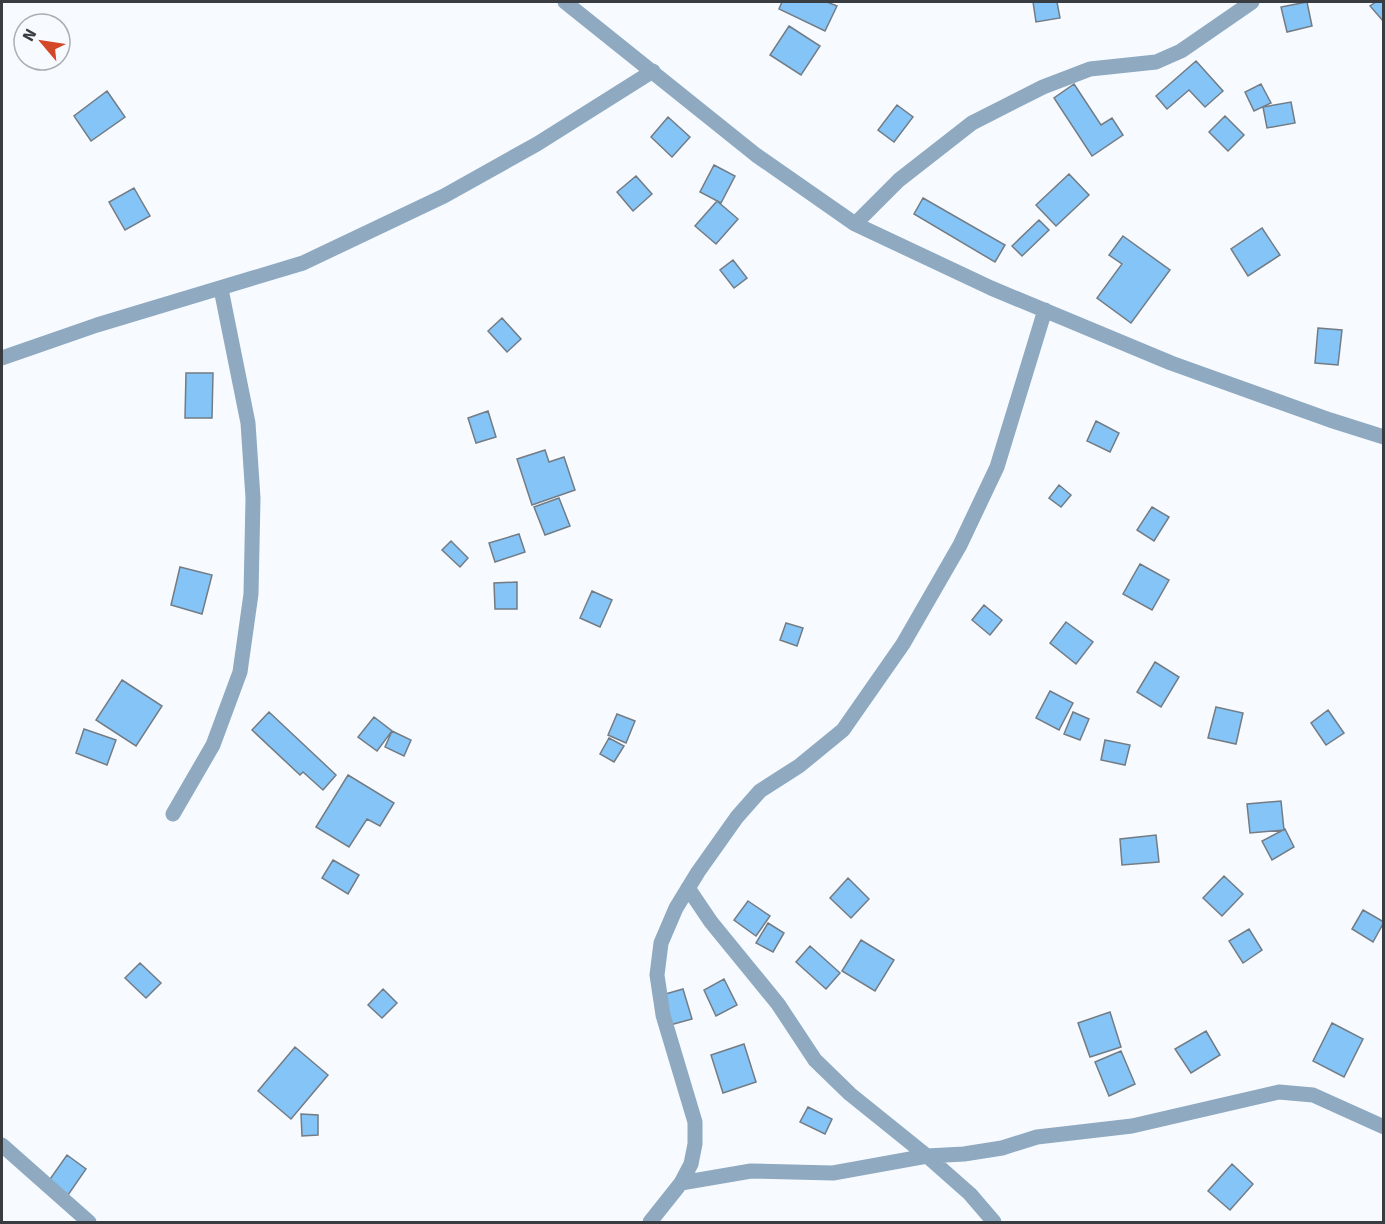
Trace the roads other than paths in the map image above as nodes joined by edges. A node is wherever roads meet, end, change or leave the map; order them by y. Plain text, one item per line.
1 (565, 2) edge
2 (1252, 2) edge
3 (653, 71) junction
4 (855, 224) junction
5 (221, 289) junction
6 (1045, 310) junction
7 (2, 358) edge
8 (1383, 437) edge
9 (173, 814) dead end
10 (688, 888) junction
11 (1383, 1127) edge
12 (2, 1145) edge
13 (927, 1156) junction
14 (681, 1183) junction
15 (89, 1222) edge
16 (650, 1222) edge
17 (994, 1222) edge

1 - 3 street
2 - 4 street
3 - 4 street
3 - 5 street
4 - 6 street
5 - 7 street
5 - 9 street
6 - 8 street
6 - 10 street
10 - 13 street
10 - 14 street
11 - 13 street
12 - 15 street
13 - 14 street
13 - 17 street
14 - 16 street

